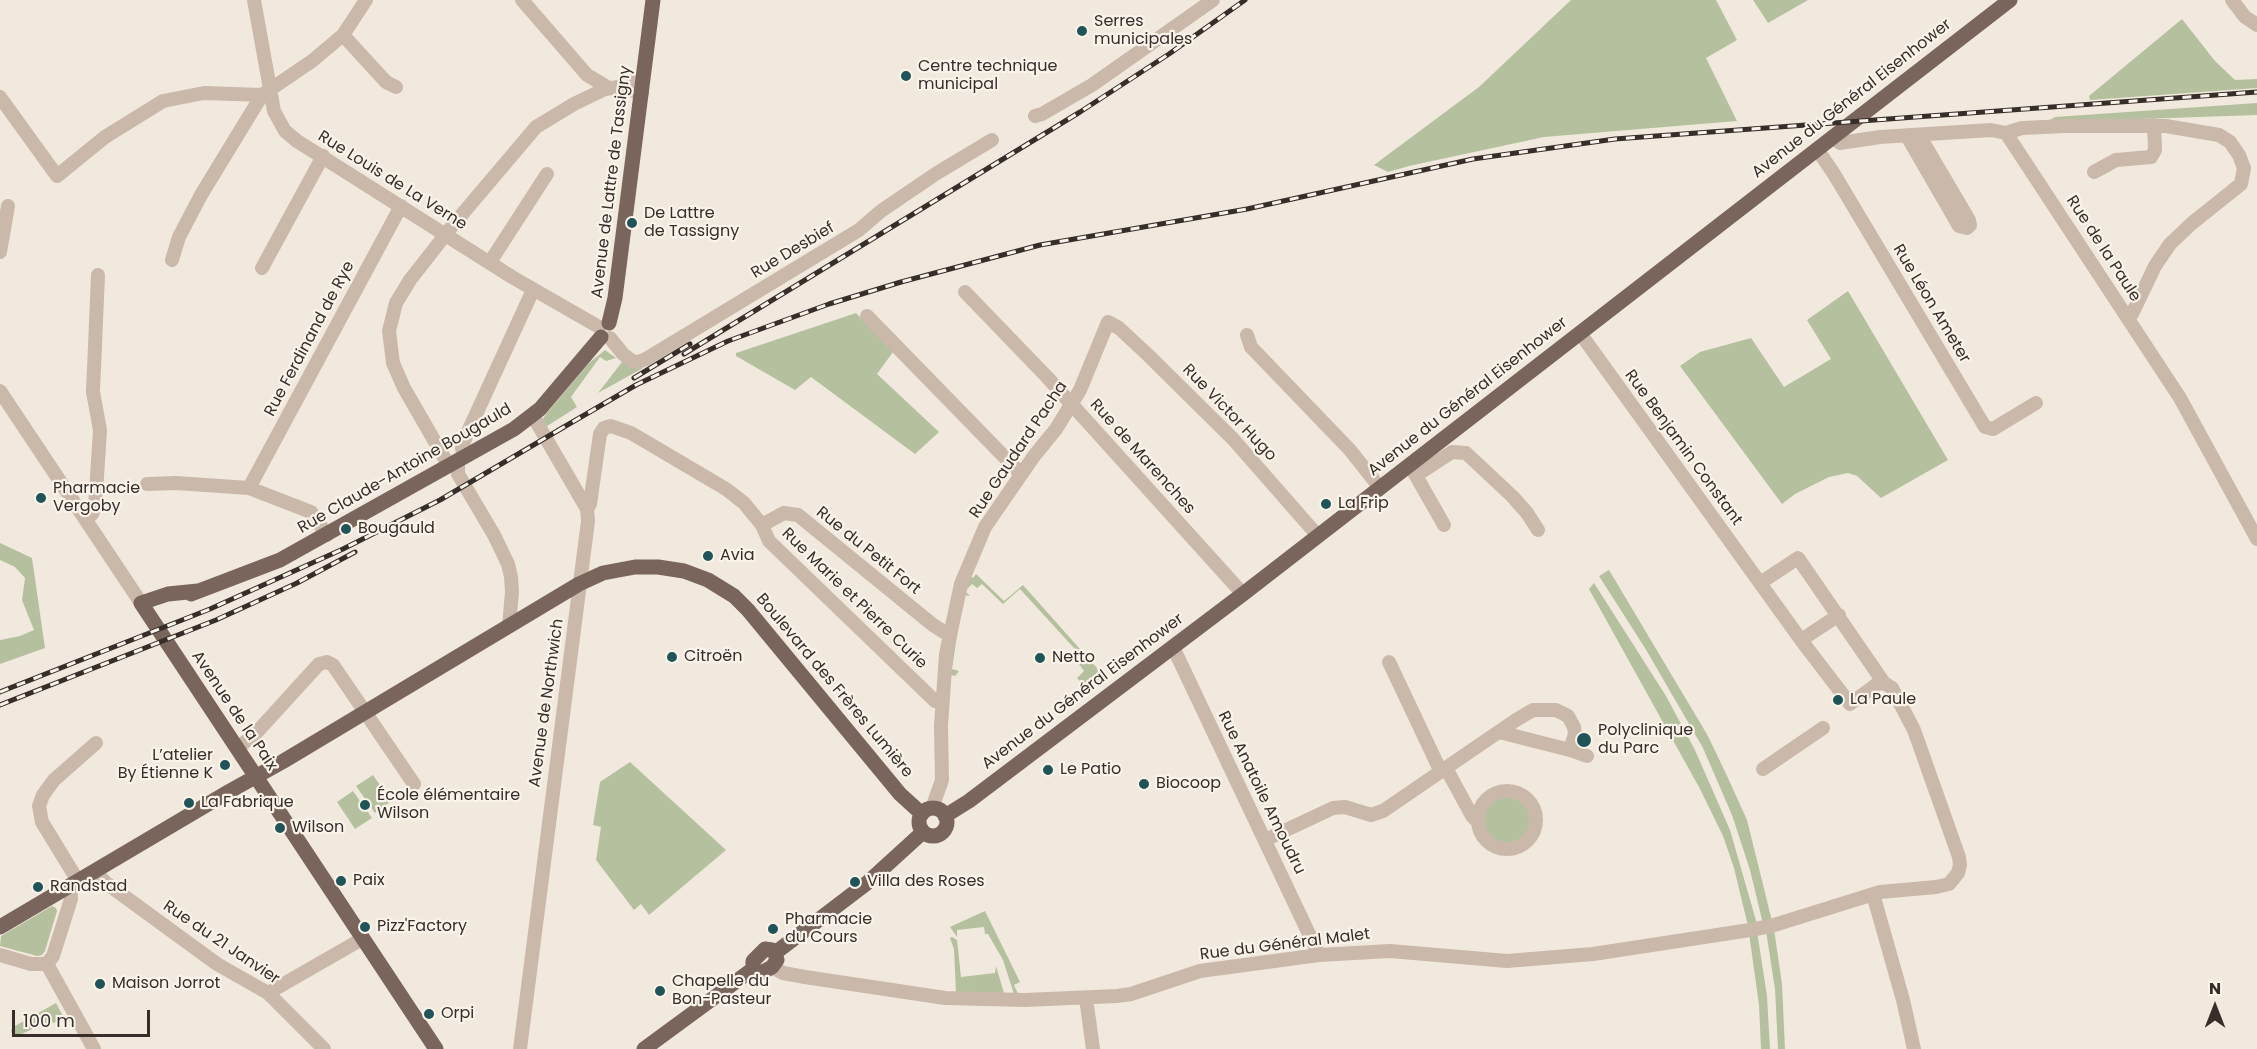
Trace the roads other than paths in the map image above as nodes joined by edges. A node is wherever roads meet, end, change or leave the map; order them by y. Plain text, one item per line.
1 (254, 0) edge
2 (366, 0) edge
3 (522, 0) edge
4 (653, 0) edge
5 (1213, 0) edge
6 (2010, 0) edge
7 (2232, 0) edge
8 (2257, 25) edge
9 (343, 35) junction
10 (396, 87) dead end
11 (614, 88) junction
12 (643, 88) junction
13 (265, 92) junction
14 (0, 97) edge
15 (1035, 116) dead end
16 (2154, 125) junction
17 (2006, 133) junction
18 (1913, 135) junction
19 (1832, 137) junction
20 (992, 140) dead end
21 (1818, 149) junction
22 (323, 156) junction
23 (2094, 172) dead end
24 (547, 174) dead end
25 (8, 206) dead end
26 (401, 206) junction
27 (446, 235) junction
28 (0, 252) edge
29 (172, 260) dead end
30 (490, 262) junction
31 (262, 268) dead end
32 (98, 275) dead end
33 (533, 290) junction
34 (965, 292) dead end
35 (867, 316) dead end
36 (2128, 316) junction
37 (1108, 322) joint
38 (605, 331) junction
39 (1580, 333) junction
40 (1247, 335) dead end
41 (0, 391) edge
42 (2036, 402) dead end
43 (1071, 405) junction
44 (533, 416) junction
45 (600, 434) joint
46 (457, 462) junction
47 (1412, 470) junction
48 (1021, 474) junction
49 (147, 484) dead end
50 (249, 488) junction
51 (1380, 488) junction
52 (587, 509) junction
53 (85, 519) junction
54 (762, 525) junction
55 (1444, 525) dead end
56 (1538, 530) dead end
57 (327, 535) junction
58 (1318, 536) junction
59 (2257, 539) edge
60 (1760, 583) junction
61 (579, 584) junction
62 (1243, 594) junction
63 (143, 606) junction
64 (1839, 615) junction
65 (509, 626) junction
66 (949, 633) junction
67 (1801, 640) junction
68 (1173, 647) junction
69 (1389, 662) dead end
70 (1884, 683) junction
71 (942, 703) junction
72 (365, 711) junction
73 (1823, 728) dead end
74 (1499, 732) junction
75 (96, 743) dead end
76 (238, 748) junction
77 (1569, 750) junction
78 (1587, 756) dead end
79 (1763, 769) dead end
80 (1444, 770) junction
81 (256, 776) junction
82 (414, 784) dead end
83 (933, 813) junction
84 (1477, 820) junction
85 (923, 832) junction
86 (1265, 840) junction
87 (95, 871) junction
88 (74, 884) junction
89 (1873, 894) junction
90 (49, 899) junction
91 (66, 912) junction
92 (0, 927) edge
93 (362, 939) junction
94 (1319, 955) junction
95 (0, 956) edge
96 (774, 960) junction
97 (47, 964) junction
98 (268, 993) junction
99 (1086, 998) junction
100 (94, 1049) edge
101 (324, 1049) edge
102 (436, 1049) edge
103 (520, 1049) edge
104 (644, 1049) edge
105 (1093, 1049) edge
106 (1914, 1049) edge

1 - 13 street, Rue Louis de La Verne
2 - 9 street
3 - 11 street
4 - 12 main road, Avenue de Lattre de Tassigny
5 - 15 street
6 - 19 main road, Avenue du Général Eisenhower
7 - 8 street
9 - 10 street
9 - 13 street
11 - 12 street
11 - 27 street
12 - 38 main road, Avenue de Lattre de Tassigny
13 - 14 street
13 - 22 street, Rue Louis de La Verne
13 - 29 street
16 - 17 street
16 - 23 street
16 - 36 street
17 - 18 street
17 - 36 street, Rue de la Paule
18 - 18 street
18 - 19 street
19 - 21 main road, Avenue du Général Eisenhower
20 - 38 street, Rue Desbief
21 - 39 main road, Avenue du Général Eisenhower
21 - 42 street, Rue Léon Ameter
22 - 26 street, Rue Louis de La Verne
22 - 31 street
24 - 30 street
25 - 28 street
26 - 27 street, Rue Louis de La Verne
26 - 50 street, Rue Ferdinand de Rye
27 - 30 street, Rue Louis de La Verne
27 - 46 street
30 - 33 street, Rue Louis de La Verne
32 - 53 street
33 - 38 street, Rue Louis de La Verne
33 - 46 street
34 - 43 street, Rue de Marenches
35 - 48 street
36 - 59 street, Rue de la Paule
37 - 43 street, Rue Gaudard Pacha
37 - 58 street, Rue Victor Hugo
38 - 44 main road, Rue Claude-Antoine Bougauld
39 - 47 main road, Avenue du Général Eisenhower
39 - 60 street, Rue Benjamin Constant
40 - 51 street
41 - 53 street
43 - 48 street, Rue Gaudard Pacha
43 - 62 street, Rue de Marenches
44 - 46 main road, Rue Claude-Antoine Bougauld
44 - 52 street
45 - 52 street, Avenue de Northwich
45 - 54 street, Rue Marie et Pierre Curie
46 - 57 main road, Rue Claude-Antoine Bougauld
46 - 65 street
47 - 51 main road, Avenue du Général Eisenhower
47 - 55 street
47 - 56 street
48 - 66 street, Rue Gaudard Pacha
49 - 50 street
50 - 57 street
51 - 58 main road, Avenue du Général Eisenhower
52 - 61 street, Avenue de Northwich
53 - 63 street
54 - 66 street, Rue du Petit Fort
54 - 71 street, Rue Marie et Pierre Curie
57 - 63 main road, Rue Claude-Antoine Bougauld
58 - 62 main road, Avenue du Général Eisenhower
60 - 64 street
60 - 67 street, Rue Benjamin Constant
61 - 65 main road, Boulevard des Frères Lumière
61 - 83 main road, Boulevard des Frères Lumière
61 - 103 street, Avenue de Northwich
62 - 68 main road, Avenue du Général Eisenhower
63 - 76 main road, Avenue de la Paix
64 - 67 street
64 - 70 street
65 - 72 main road, Boulevard des Frères Lumière
66 - 71 street, Rue Gaudard Pacha
67 - 70 street, Rue Benjamin Constant
68 - 83 main road, Avenue du Général Eisenhower
68 - 86 street, Rue Anatoile Amoudru
69 - 80 street
70 - 89 street, Rue du Général Malet
71 - 83 street, Rue Gaudard Pacha
72 - 76 street
72 - 81 main road, Boulevard des Frères Lumière
72 - 82 street
73 - 79 street
74 - 77 street
74 - 77 street
74 - 80 street
75 - 88 street
76 - 81 main road, Avenue de la Paix
77 - 78 street
80 - 84 street
80 - 86 street
81 - 87 main road, Boulevard des Frères Lumière
81 - 93 main road, Avenue de la Paix
83 - 85 main road
83 - 85 main road, Avenue du Général Eisenhower
84 - 84 street
85 - 96 main road, Avenue du Général Eisenhower
86 - 94 street, Rue Anatoile Amoudru
87 - 88 main road, Boulevard des Frères Lumière
87 - 98 street, Rue du 21 Janvier
88 - 90 main road, Boulevard des Frères Lumière
88 - 91 street
89 - 94 street, Rue du Général Malet
89 - 106 street
90 - 91 street
90 - 92 main road, Boulevard des Frères Lumière
91 - 97 street
93 - 98 street
93 - 102 main road, Avenue de la Paix
94 - 99 street, Rue du Général Malet
95 - 97 street
96 - 99 street, Rue du Général Malet
96 - 104 main road
97 - 100 street
98 - 101 street, Rue du 21 Janvier
99 - 105 street

